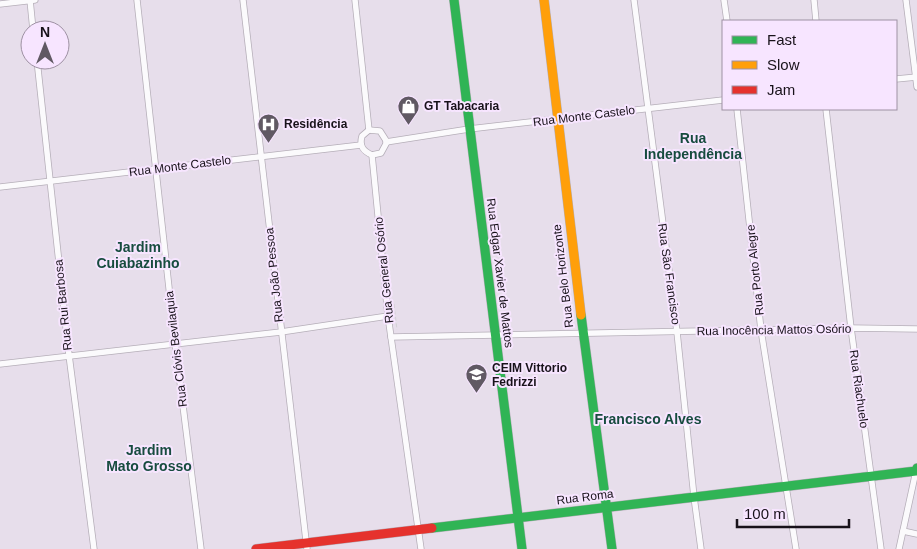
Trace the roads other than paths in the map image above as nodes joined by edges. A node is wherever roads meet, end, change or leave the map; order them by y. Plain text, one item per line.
1 (30, 0) edge
2 (35, 0) edge
3 (137, 0) edge
4 (243, 0) edge
5 (355, 0) edge
6 (454, 0) edge
7 (544, 0) edge
8 (634, 0) edge
9 (724, 0) edge
10 (814, 0) edge
11 (906, 0) edge
12 (0, 4) edge
13 (32, 20) edge
14 (727, 20) edge
15 (816, 20) edge
16 (37, 70) edge
17 (916, 77) edge
18 (897, 79) edge
19 (917, 88) edge
20 (722, 100) edge
21 (647, 108) junction
22 (737, 110) edge
23 (826, 110) edge
24 (558, 119) junction
25 (369, 130) junction
26 (469, 130) junction
27 (386, 142) junction
28 (361, 145) junction
29 (372, 155) junction
30 (262, 157) junction
31 (156, 169) junction
32 (50, 182) junction
33 (0, 187) edge
34 (388, 316) junction
35 (851, 328) junction
36 (917, 329) edge
37 (761, 330) junction
38 (280, 332) junction
39 (677, 332) junction
40 (583, 333) junction
41 (495, 335) junction
42 (391, 337) junction
43 (175, 342) junction
44 (69, 355) junction
45 (0, 364) edge
46 (917, 469) edge
47 (871, 476) junction
48 (786, 486) junction
49 (694, 497) junction
50 (605, 508) junction
51 (517, 518) junction
52 (419, 530) junction
53 (903, 531) junction
54 (917, 534) edge
55 (307, 546) edge
56 (94, 549) edge
57 (201, 549) edge
58 (256, 549) edge
59 (421, 549) edge
60 (522, 549) edge
61 (612, 549) edge
62 (701, 549) edge
63 (796, 549) edge
64 (881, 549) edge
65 (899, 549) edge

1 - 2 street
1 - 12 street
1 - 13 street
3 - 31 street, Rua Clóvis Bevilaquia
4 - 30 street, Rua João Pessoa
5 - 25 street
6 - 26 street, Rua Edgar Xavier de Mattos
7 - 24 street, Rua Belo Horizonte
8 - 21 street, Rua São Francisco
9 - 14 street
10 - 15 street
11 - 17 street
16 - 32 street, Rua Rui Barbosa
17 - 18 street
17 - 19 street
20 - 21 street, Rua Monte Castelo
21 - 24 street, Rua Monte Castelo
21 - 39 street, Rua São Francisco
22 - 37 street, Rua Porto Alegre
23 - 35 street, Rua Riachuelo
24 - 26 street, Rua Monte Castelo
24 - 40 street, Rua Belo Horizonte
25 - 27 street
25 - 28 street
26 - 27 street, Rua Monte Castelo
26 - 41 street, Rua Edgar Xavier de Mattos
27 - 29 street
28 - 29 street
28 - 30 street, Rua Monte Castelo
29 - 34 street, Rua General Osório
30 - 31 street, Rua Monte Castelo
30 - 38 street, Rua João Pessoa
31 - 32 street, Rua Monte Castelo
31 - 43 street, Rua Clóvis Bevilaquia
32 - 33 street, Rua Monte Castelo
32 - 44 street, Rua Rui Barbosa
34 - 38 street
34 - 42 street, Rua General Osório
35 - 36 street, Rua Inocência Mattos Osório
35 - 37 street, Rua Inocência Mattos Osório
35 - 47 street, Rua Riachuelo
37 - 39 street, Rua Inocência Mattos Osório
37 - 48 street, Rua Porto Alegre
38 - 43 street
38 - 55 street, Rua João Pessoa
39 - 40 street, Rua Inocência Mattos Osório
39 - 49 street, Rua São Francisco
40 - 41 street, Rua Inocência Mattos Osório
40 - 50 street, Rua Belo Horizonte
41 - 42 street, Rua Inocência Mattos Osório
41 - 51 street, Rua Edgar Xavier de Mattos
42 - 52 street, Rua General Osório
43 - 44 street
43 - 57 street, Rua Clóvis Bevilaquia
44 - 45 street
44 - 56 street, Rua Rui Barbosa
46 - 47 street, Rua Roma
46 - 53 street
47 - 48 street, Rua Roma
47 - 64 street, Rua Riachuelo
48 - 49 street, Rua Roma
48 - 63 street, Rua Porto Alegre
49 - 50 street, Rua Roma
49 - 62 street, Rua São Francisco
50 - 51 street, Rua Roma
50 - 61 street, Rua Belo Horizonte
51 - 52 street, Rua Roma
51 - 60 street, Rua Edgar Xavier de Mattos
52 - 55 street, Rua Roma
52 - 59 street, Rua General Osório
53 - 54 street
53 - 65 street
55 - 58 street, Rua Roma

